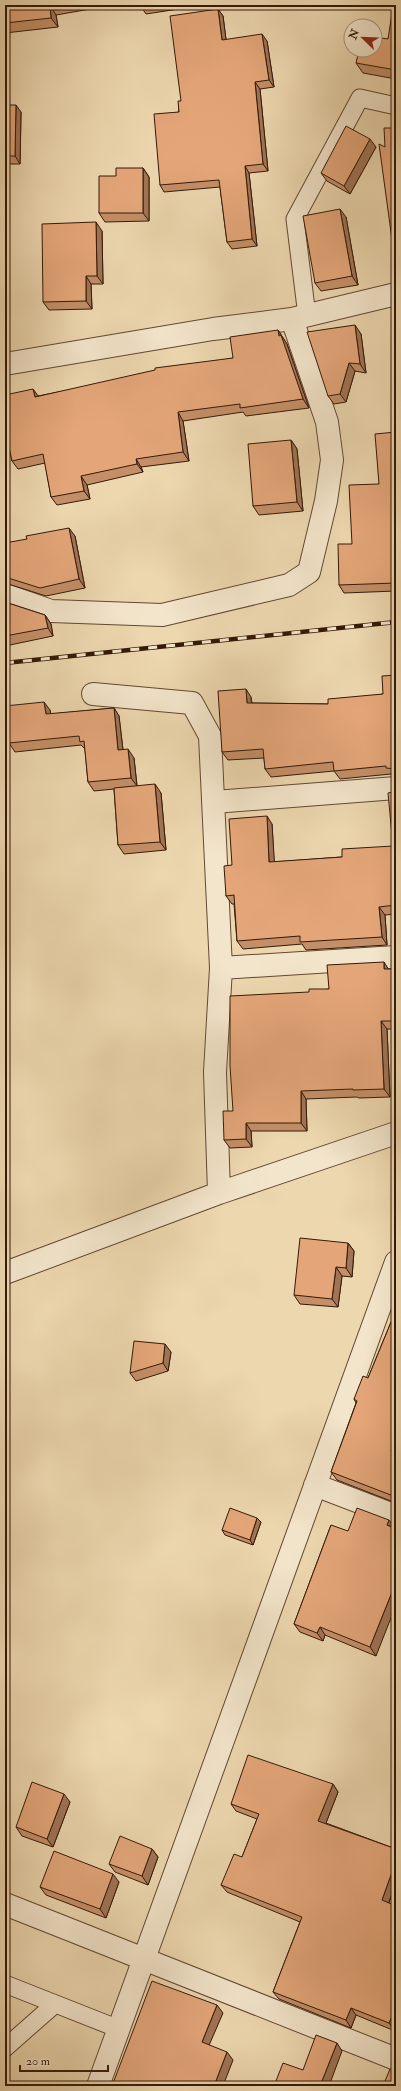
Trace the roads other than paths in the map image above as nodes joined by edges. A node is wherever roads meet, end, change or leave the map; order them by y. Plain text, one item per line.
1 (396, 106) edge
2 (396, 294) edge
3 (299, 318) junction
4 (5, 364) edge
5 (5, 596) edge
6 (94, 694) dead end
7 (396, 788) edge
8 (214, 802) junction
9 (396, 957) edge
10 (221, 968) junction
11 (396, 1133) edge
12 (219, 1193) junction
13 (396, 1262) edge
14 (5, 1273) edge
15 (316, 1485) junction
16 (396, 1516) edge
17 (5, 1904) edge
18 (145, 1958) junction
19 (5, 1984) edge
20 (55, 2004) junction
21 (119, 2029) junction
22 (5, 2048) edge
23 (396, 2059) edge
24 (98, 2086) edge

1 - 3 lane
2 - 3 street
3 - 4 street
3 - 5 street
6 - 8 street
7 - 8 street
8 - 10 street
9 - 10 street
10 - 12 street
11 - 12 street
12 - 14 street
13 - 15 street
15 - 16 street
15 - 18 street
17 - 18 street
18 - 21 street
18 - 23 street
19 - 20 lane
20 - 21 lane
20 - 22 lane
21 - 24 street

